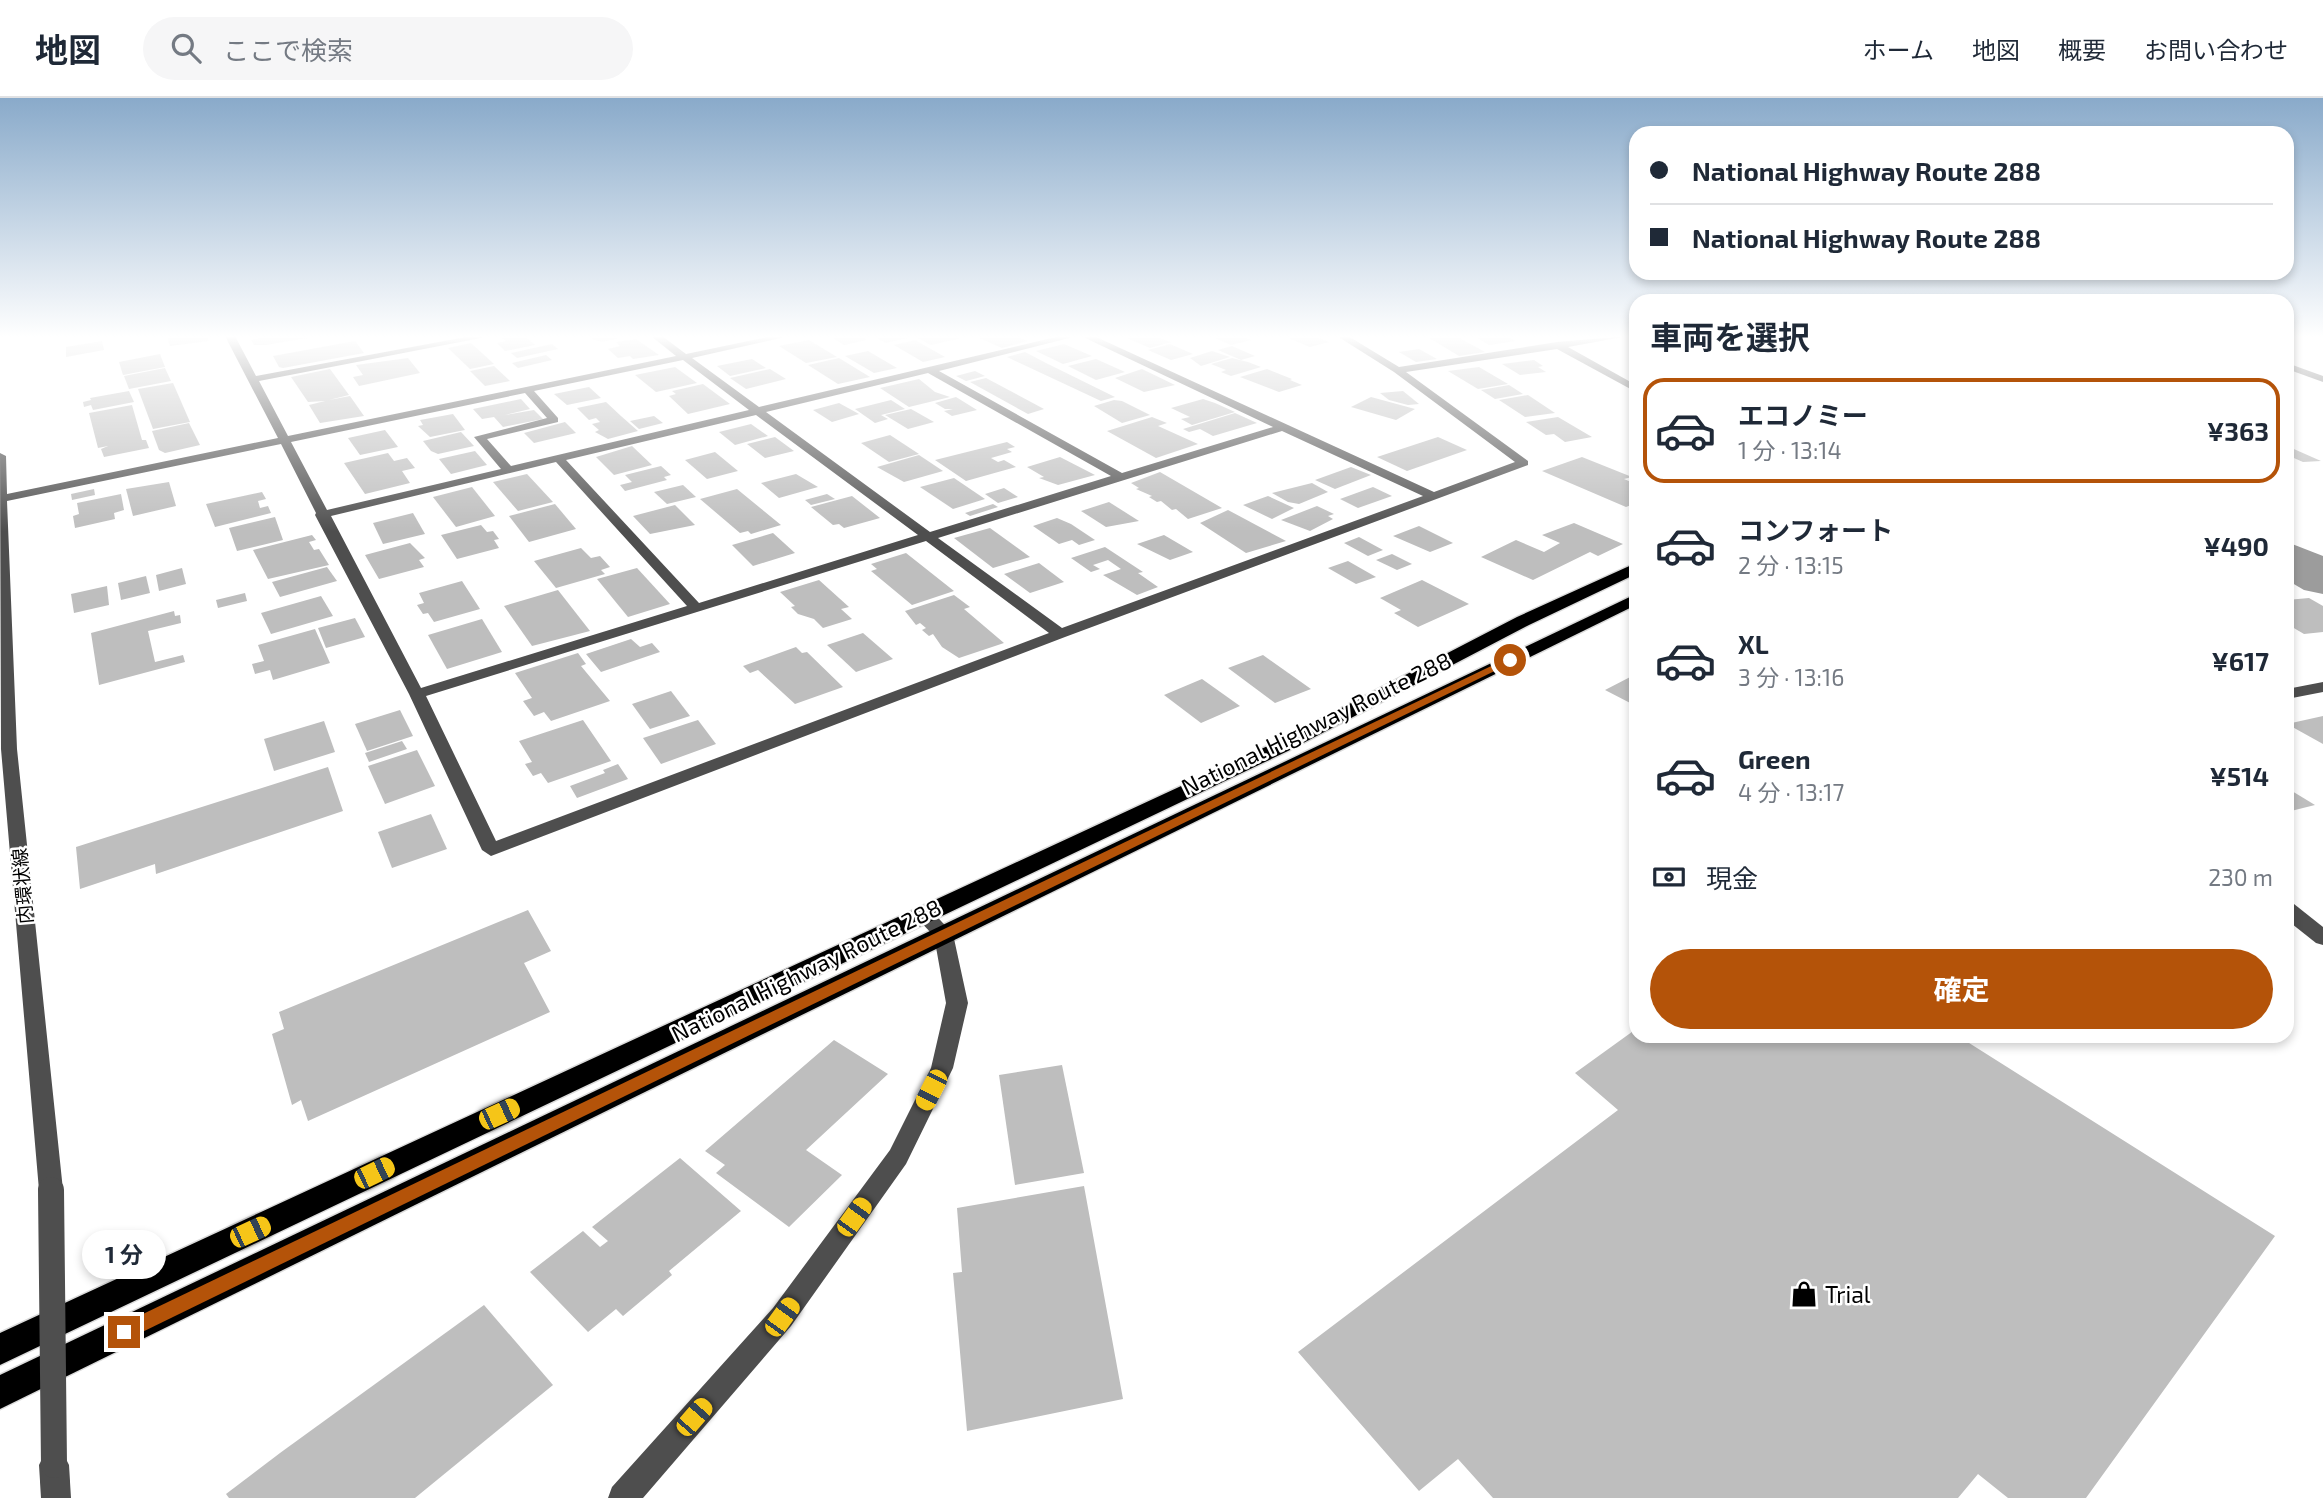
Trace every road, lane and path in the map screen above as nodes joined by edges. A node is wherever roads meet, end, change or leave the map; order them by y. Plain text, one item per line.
1 (265, 401) edge
2 (474, 401) edge
3 (538, 401) edge
4 (745, 401) edge
5 (799, 401) edge
6 (986, 401) edge
7 (1227, 401) edge
8 (1440, 401) edge
9 (758, 411) junction
10 (1283, 427) junction
11 (284, 441) junction
12 (0, 456) edge
13 (558, 458) junction
14 (508, 470) junction
15 (1121, 477) junction
16 (1432, 496) junction
17 (2, 499) edge
18 (321, 514) junction
19 (927, 538) junction
20 (1629, 571) edge
21 (1629, 602) edge
22 (696, 608) junction
23 (1060, 634) junction
24 (2323, 687) edge
25 (2294, 693) edge
26 (417, 694) junction
27 (4, 750) edge
28 (923, 914) junction
29 (2294, 915) edge
30 (943, 934) junction
31 (2323, 938) edge
32 (0, 1349) edge
33 (0, 1392) edge
34 (57, 1498) edge
35 (623, 1498) edge

1 - 11 street
2 - 11 street
3 - 14 street
4 - 9 street
5 - 9 street
6 - 15 street
7 - 10 street
8 - 16 street
9 - 13 street
9 - 19 street
10 - 15 street
10 - 16 street
11 - 17 street
11 - 18 street
12 - 17 street, 内環状線
13 - 14 street
13 - 22 street
14 - 18 street
15 - 19 street
16 - 23 street
17 - 27 street, 内環状線
18 - 26 street
19 - 22 street
19 - 23 street
20 - 28 highway, National Highway Route 288
21 - 30 highway, National Highway Route 288
22 - 26 street
23 - 26 street
24 - 25 street
27 - 34 street, 内環状線, bridge
28 - 30 street
28 - 32 highway, National Highway Route 288
29 - 31 street
30 - 33 highway, National Highway Route 288
30 - 35 street

